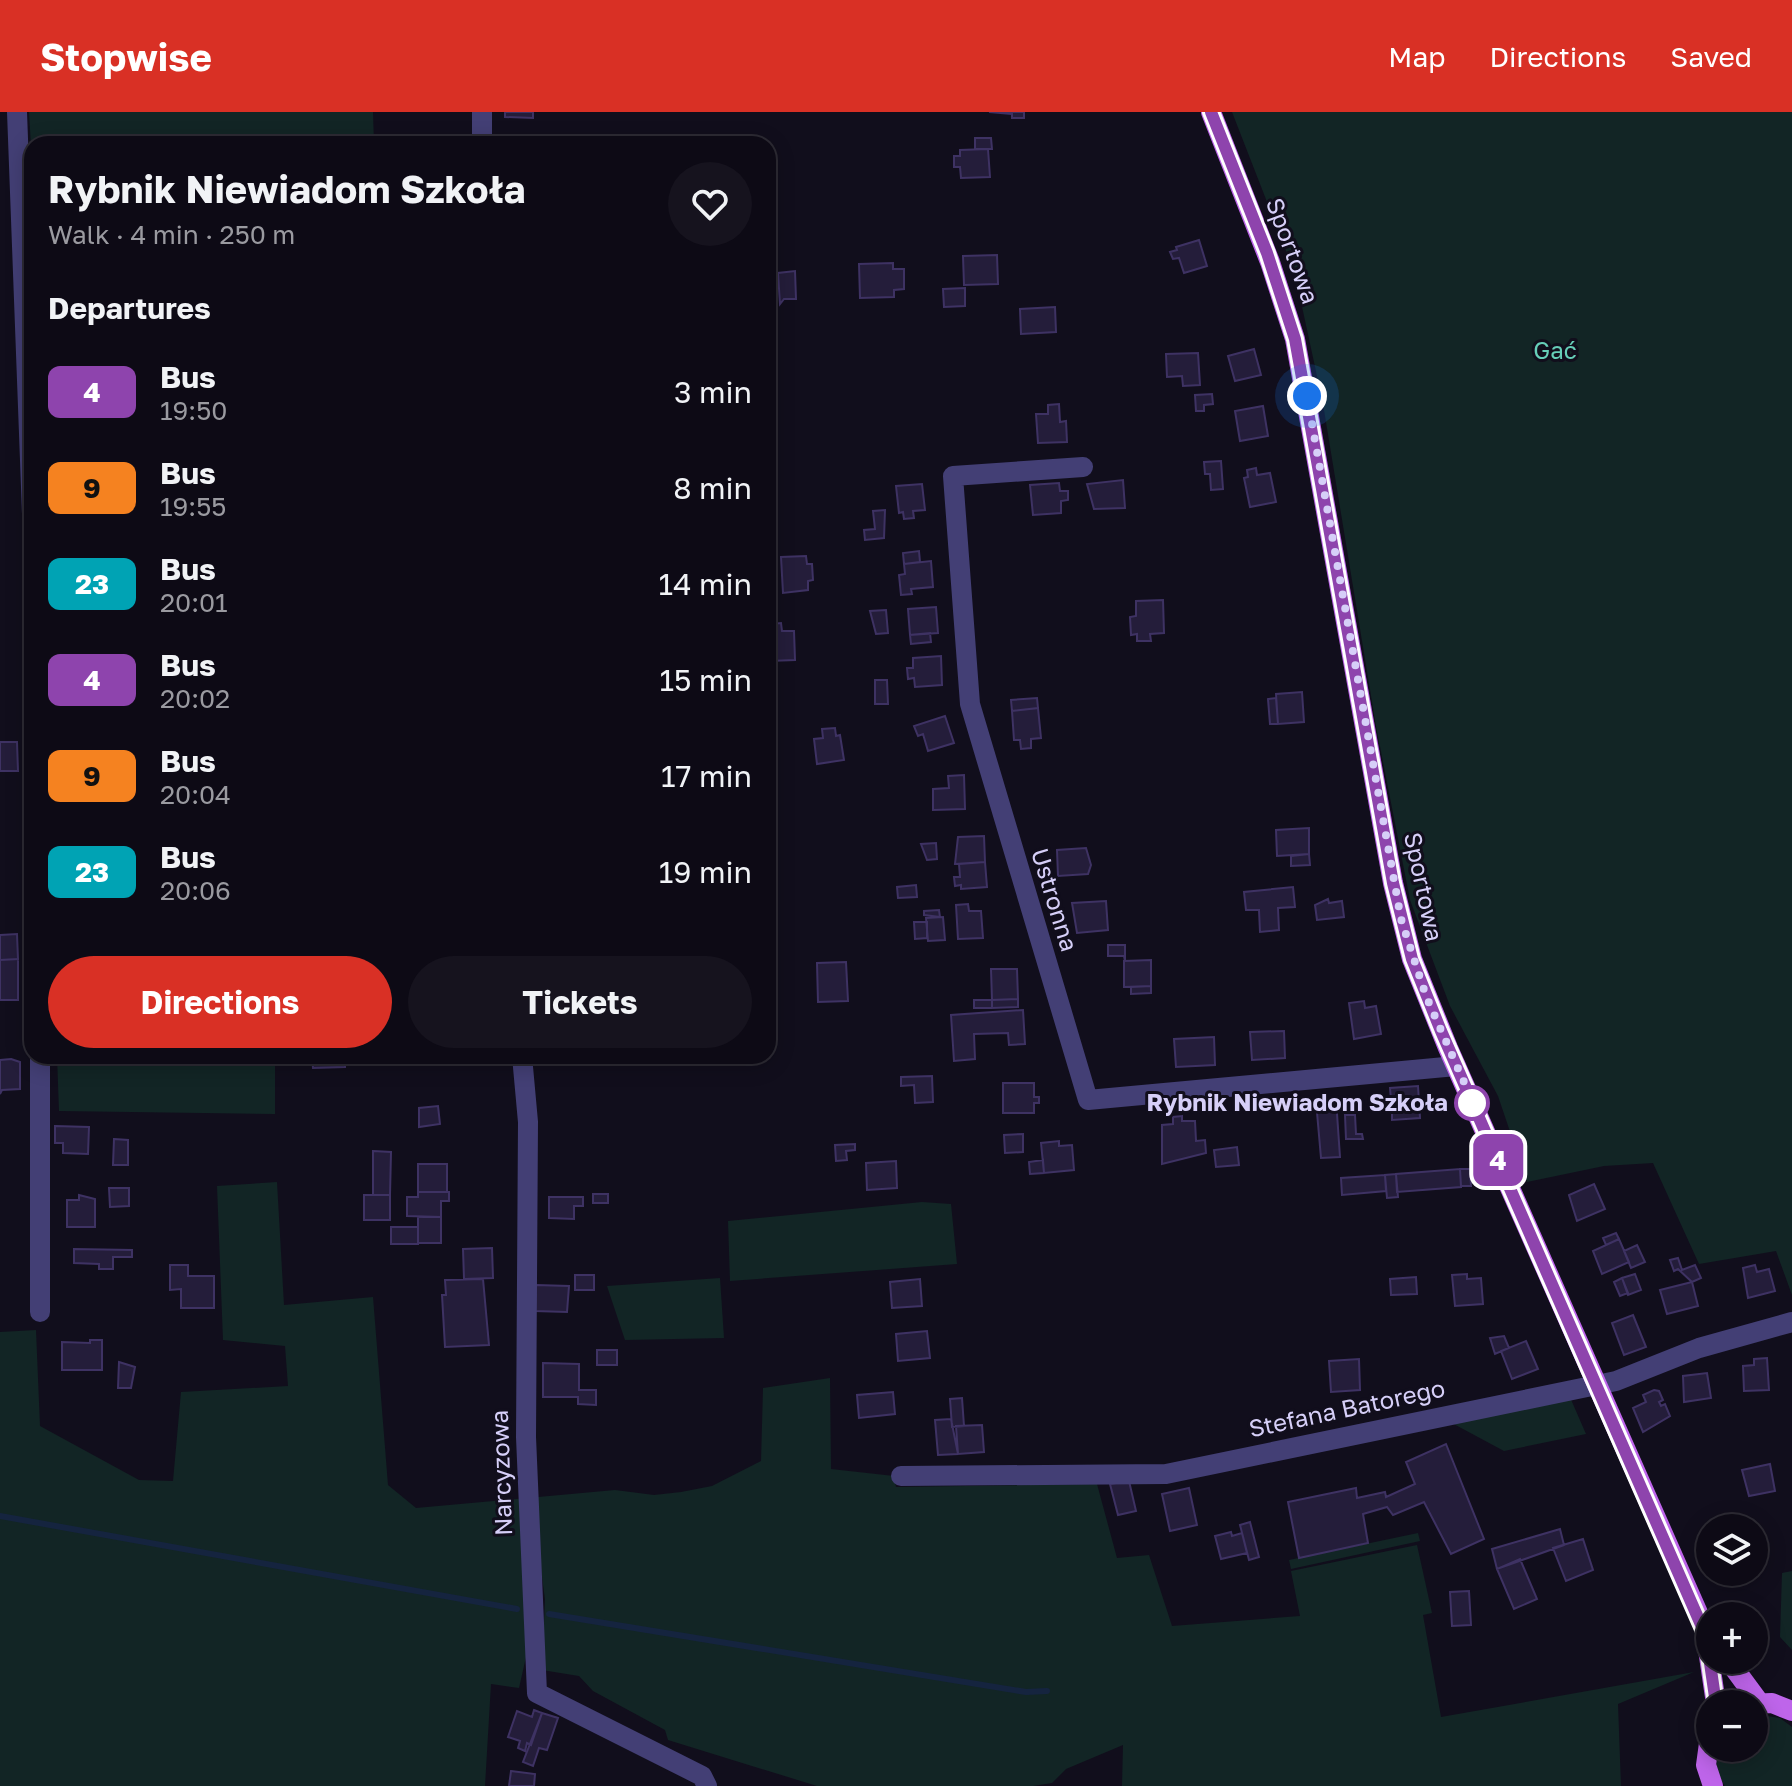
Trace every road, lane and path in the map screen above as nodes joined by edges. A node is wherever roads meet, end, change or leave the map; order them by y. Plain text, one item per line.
1 (17, 112) edge
2 (482, 112) edge
3 (1211, 112) edge
4 (482, 136) edge
5 (24, 300) edge
6 (1083, 467) dead end
7 (40, 1064) edge
8 (523, 1064) edge
9 (1456, 1066) junction
10 (40, 1312) dead end
11 (1792, 1322) edge
12 (1597, 1384) junction
13 (901, 1476) dead end
14 (1696, 1611) edge
15 (1768, 1706) edge
16 (1792, 1711) edge
17 (1706, 1762) edge
18 (707, 1786) edge
19 (1713, 1786) edge

1 - 5 street
2 - 4 street
3 - 9 main road, Sportowa
6 - 9 street, Ustronna
7 - 10 street
8 - 18 street, Narcyzowa
9 - 12 main road, Sportowa
11 - 12 street, Stefana Batorego
12 - 13 street, Stefana Batorego
12 - 14 main road, Sportowa
15 - 16 main road
17 - 19 main road

